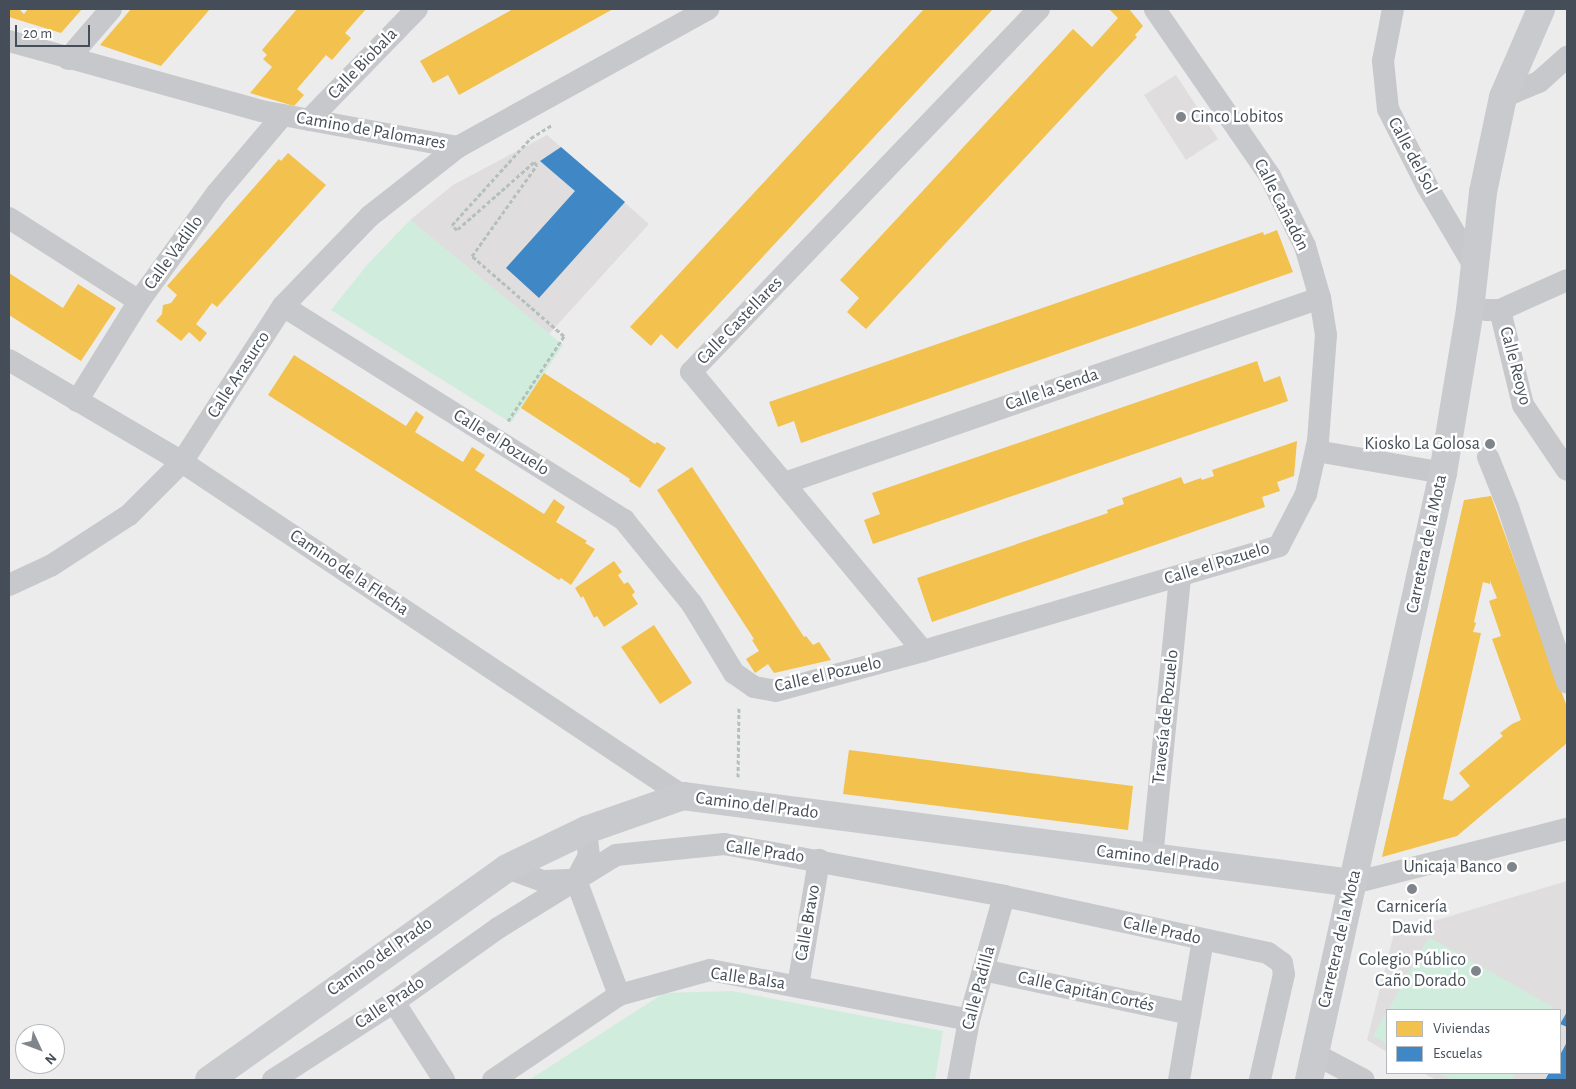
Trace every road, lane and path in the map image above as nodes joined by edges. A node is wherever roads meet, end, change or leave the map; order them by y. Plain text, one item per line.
1 (111, 9) edge
2 (417, 9) edge
3 (708, 9) edge
4 (1039, 9) edge
5 (1155, 9) edge
6 (1394, 9) edge
7 (1541, 9) edge
8 (9, 41) edge
9 (1567, 57) edge
10 (68, 59) junction
11 (1503, 97) junction
12 (283, 115) junction
13 (309, 120) junction
14 (556, 122) dead end
15 (458, 147) junction
16 (9, 218) edge
17 (1474, 264) junction
18 (1567, 280) edge
19 (1320, 298) junction
20 (139, 301) junction
21 (283, 306) junction
22 (1470, 310) junction
23 (1500, 310) junction
24 (9, 360) edge
25 (77, 401) junction
26 (496, 440) junction
27 (1316, 451) junction
28 (1488, 457) dead end
29 (182, 462) junction
30 (1567, 470) edge
31 (1442, 473) junction
32 (785, 483) junction
33 (1180, 576) junction
34 (9, 585) edge
35 (923, 651) junction
36 (1567, 682) edge
37 (754, 687) junction
38 (682, 796) junction
39 (738, 803) junction
40 (1567, 829) edge
41 (586, 830) junction
42 (1152, 858) junction
43 (819, 860) junction
44 (507, 868) junction
45 (576, 880) junction
46 (1353, 883) junction
47 (1004, 896) junction
48 (1203, 940) junction
49 (983, 970) junction
50 (798, 986) junction
51 (619, 995) junction
52 (394, 1002) junction
53 (1190, 1014) junction
54 (969, 1020) junction
55 (1315, 1054) junction
56 (220, 1077) edge
57 (273, 1080) edge
58 (444, 1080) edge
59 (493, 1080) edge
60 (958, 1080) edge
61 (1178, 1080) edge
62 (1260, 1080) edge
63 (1309, 1080) edge
64 (1364, 1080) edge

1 - 10 street
2 - 13 street, Calle Biobala
3 - 15 street, Camino de Palomares
4 - 32 street, Calle Castellares
5 - 19 street, Calle Cañadón
6 - 17 street, Calle del Sol
7 - 11 main road, Carretera de la Mota
8 - 10 street, Camino de Palomares
9 - 11 street
10 - 12 street, Camino de Palomares
11 - 17 main road, Carretera de la Mota
12 - 13 street, Camino de Palomares
12 - 20 street, Calle Vadillo
13 - 15 street, Camino de Palomares
14 - 26 path
15 - 21 street, Calle Arasurco
16 - 20 street
17 - 22 main road, Carretera de la Mota
18 - 23 street
19 - 27 street, Calle Cañadón
19 - 32 street, Calle la Senda
20 - 25 street, Calle Vadillo
21 - 26 street, Calle el Pozuelo
21 - 29 street, Calle Arasurco
22 - 23 street
22 - 31 main road, Carretera de la Mota
23 - 30 street, Calle Reoyo
24 - 25 street, Camino de la Flecha
25 - 29 street, Camino de la Flecha
26 - 37 street, Calle el Pozuelo
27 - 31 street
27 - 33 street, Calle el Pozuelo
28 - 36 street
29 - 34 street, Calle Arasurco
29 - 38 street, Camino de la Flecha
31 - 46 main road, Carretera de la Mota
32 - 35 street, Calle Castellares
33 - 35 street, Calle el Pozuelo
33 - 42 street, Travesía de Pozuelo
35 - 37 street, Calle el Pozuelo
37 - 39 path
38 - 39 main road, Camino del Prado
38 - 41 main road, Camino del Prado
39 - 42 main road, Camino del Prado
40 - 46 street
41 - 44 main road, Camino del Prado
41 - 45 street
42 - 46 main road, Camino del Prado
43 - 45 street, Calle Prado
43 - 47 street, Calle Prado
43 - 50 street, Calle Bravo
44 - 45 street
44 - 56 main road, Camino del Prado
45 - 51 street
45 - 52 street, Calle Prado
46 - 55 main road, Carretera de la Mota
47 - 48 street, Calle Prado
47 - 49 street, Calle Padilla
48 - 53 street
48 - 62 street, Calle Prado
49 - 53 street, Calle Capitán Cortés
49 - 54 street, Calle Padilla
50 - 51 street, Calle Balsa
50 - 54 street, Calle Balsa
51 - 59 street, Calle Balsa
52 - 57 street, Calle Prado
52 - 58 street
53 - 61 street
54 - 60 street, Calle Padilla
55 - 63 main road, Carretera de la Mota
55 - 64 street

